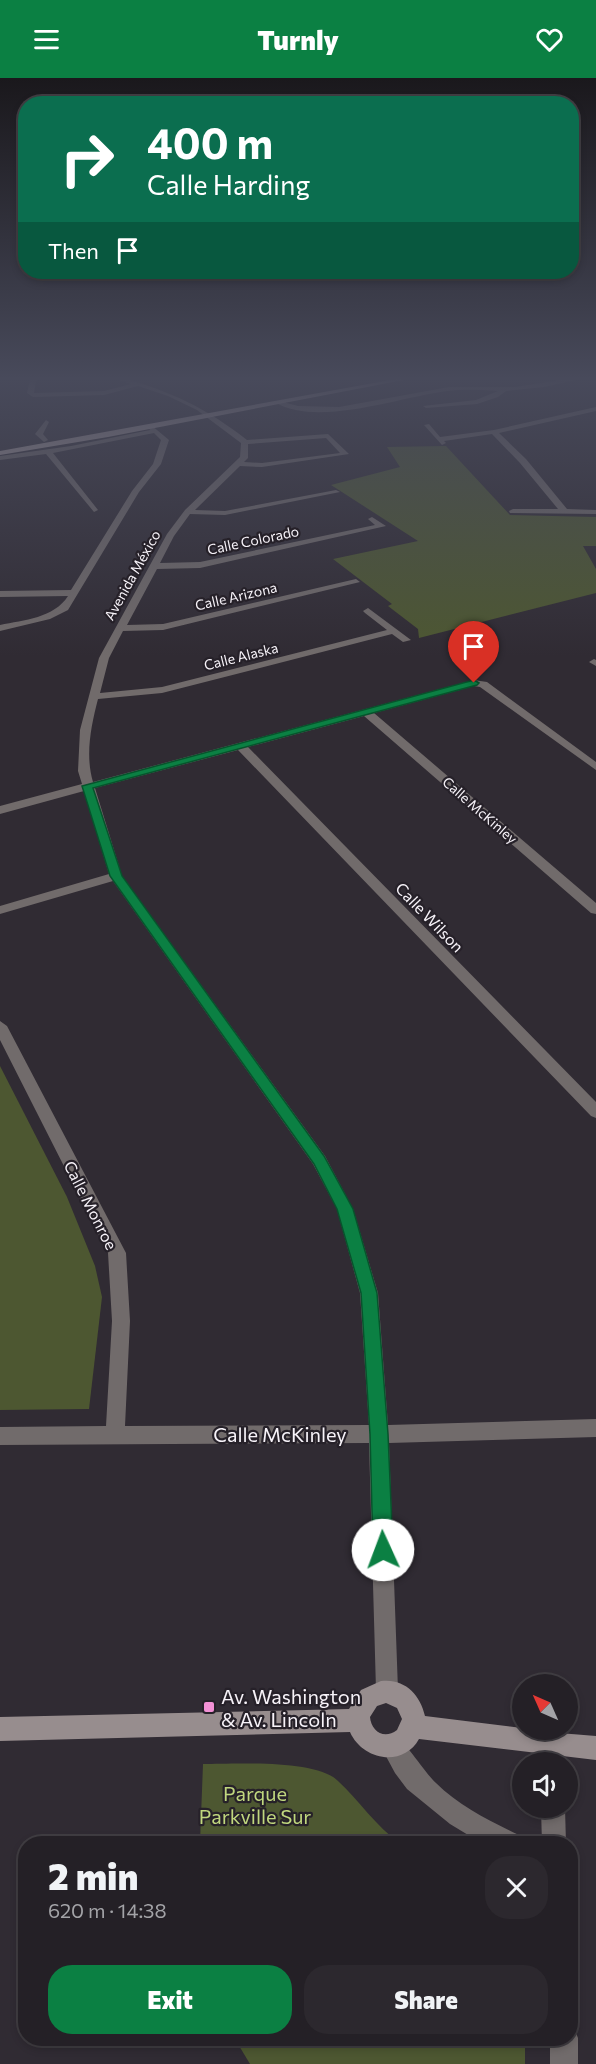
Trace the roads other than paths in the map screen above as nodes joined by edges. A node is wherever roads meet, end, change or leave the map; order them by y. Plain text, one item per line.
1 (63, 471) edge
2 (152, 471) edge
3 (231, 471) edge
4 (531, 471) edge
5 (336, 492) dead end
6 (94, 510) dead end
7 (513, 511) dead end
8 (188, 512) junction
9 (565, 512) junction
10 (596, 512) edge
11 (372, 519) dead end
12 (153, 566) junction
13 (367, 590) dead end
14 (71, 593) junction
15 (0, 594) edge
16 (368, 611) dead end
17 (0, 628) edge
18 (120, 628) junction
19 (394, 631) junction
20 (406, 640) dead end
21 (92, 697) junction
22 (365, 711) junction
23 (240, 745) junction
24 (596, 767) edge
25 (87, 786) junction
26 (0, 810) edge
27 (116, 876) junction
28 (0, 910) edge
29 (596, 910) edge
30 (1, 1030) edge
31 (596, 1112) edge
32 (596, 1428) edge
33 (379, 1434) junction
34 (115, 1435) junction
35 (0, 1437) edge
36 (387, 1690) junction
37 (360, 1720) junction
38 (411, 1726) junction
39 (0, 1729) edge
40 (393, 1747) junction
41 (596, 1748) edge
42 (550, 1752) edge
43 (553, 1818) edge
44 (494, 1836) edge
45 (554, 1836) edge
46 (564, 2046) edge
47 (564, 2064) edge

1 - 6 street
2 - 14 street
3 - 8 street, Avenida México
4 - 9 street
5 - 8 street
7 - 9 street
8 - 12 street, Avenida México
9 - 10 street
11 - 12 street, Calle Colorado
12 - 18 street, Avenida México
13 - 18 street, Calle Arizona
14 - 15 street
14 - 17 street
16 - 19 street
18 - 21 street, Avenida México
19 - 20 street
19 - 21 street, Calle Alaska
21 - 25 street, Avenida México
22 - 23 street
22 - 24 street
22 - 29 street, Calle McKinley
23 - 25 street
23 - 31 street, Calle Wilson
25 - 26 street
25 - 27 street, Avenida México
27 - 28 street
27 - 33 street, Avenida México
30 - 34 street, Calle Monroe
32 - 33 street, Calle McKinley
33 - 34 street, Calle McKinley
33 - 36 street, Avenida México
34 - 35 street, Calle McKinley
36 - 37 street
36 - 38 street
37 - 39 street
37 - 40 street
38 - 40 street
38 - 42 street
40 - 44 street
41 - 42 street
43 - 45 street
46 - 47 street

